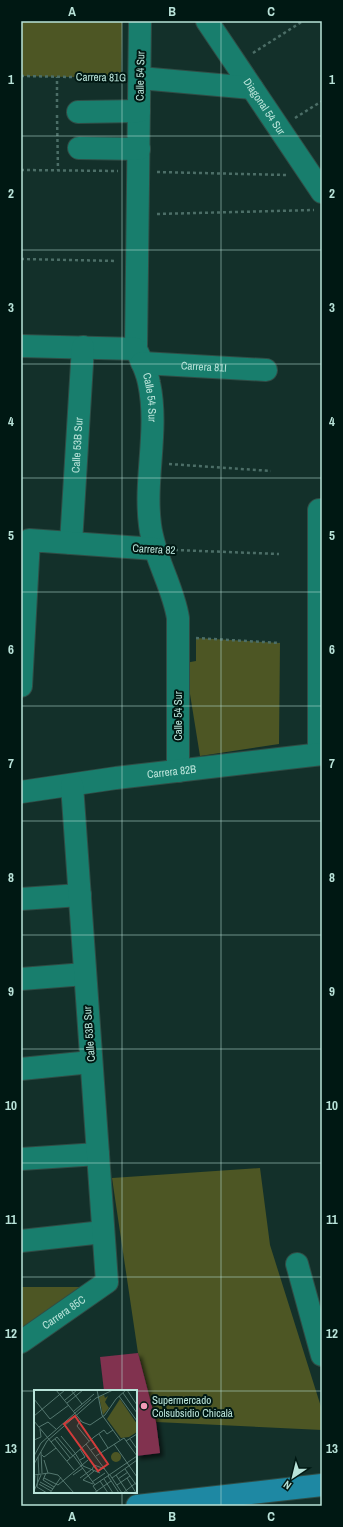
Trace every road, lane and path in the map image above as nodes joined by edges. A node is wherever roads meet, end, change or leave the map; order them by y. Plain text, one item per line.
1 (140, 21) edge
2 (207, 21) edge
3 (303, 21) edge
4 (236, 64) junction
5 (21, 76) edge
6 (57, 77) junction
7 (140, 78) junction
8 (252, 88) junction
9 (322, 101) edge
10 (139, 111) junction
11 (78, 112) dead end
12 (279, 128) junction
13 (79, 148) dead end
14 (139, 149) junction
15 (21, 170) edge
16 (58, 170) junction
17 (138, 171) junction
18 (316, 193) edge
19 (138, 214) junction
20 (21, 259) edge
21 (137, 262) junction
22 (21, 346) edge
23 (83, 347) junction
24 (139, 356) junction
25 (266, 370) dead end
26 (150, 463) junction
27 (271, 471) dead end
28 (320, 510) edge
29 (71, 543) junction
30 (155, 549) junction
31 (279, 554) dead end
32 (178, 637) junction
33 (280, 643) dead end
34 (21, 686) edge
35 (320, 754) edge
36 (178, 771) junction
37 (72, 785) junction
38 (21, 792) edge
39 (80, 895) junction
40 (21, 899) edge
41 (85, 974) junction
42 (21, 980) edge
43 (91, 1062) junction
44 (21, 1069) edge
45 (98, 1154) junction
46 (21, 1159) edge
47 (103, 1232) junction
48 (21, 1241) edge
49 (297, 1264) dead end
50 (107, 1282) joint
51 (21, 1342) edge
52 (322, 1355) edge
53 (322, 1485) edge
54 (137, 1506) edge

1 - 7 street, Calle 54 Sur
2 - 4 street, Diagonal 54 Sur
3 - 4 path
4 - 8 street, Diagonal 54 Sur
5 - 6 path, Carrera 81G
6 - 7 path, Carrera 81G
6 - 16 path
7 - 8 street, Carrera 81G
7 - 10 street, Calle 54 Sur
8 - 12 street, Diagonal 54 Sur
9 - 12 path
10 - 11 street
10 - 14 street, Calle 54 Sur
12 - 18 street, Diagonal 54 Sur
13 - 14 street
14 - 17 street, Calle 54 Sur
15 - 16 path
16 - 17 path
17 - 18 path
17 - 19 street, Calle 54 Sur
18 - 19 path
19 - 21 street, Calle 54 Sur
20 - 21 path
21 - 24 street, Calle 54 Sur
22 - 23 street, Carrera 81I
23 - 24 street, Carrera 81I
23 - 29 street, Calle 53B Sur
24 - 25 street, Carrera 81I
24 - 26 street, Calle 54 Sur
26 - 27 path
26 - 30 street, Calle 54 Sur
28 - 35 street
29 - 30 street, Carrera 82
29 - 34 street, Carrera 82
30 - 31 path, Carrera 82
30 - 32 street, Calle 54 Sur
32 - 33 path
32 - 36 street, Calle 54 Sur
35 - 36 street, Carrera 82B
36 - 37 street, Carrera 82B
37 - 38 street, Carrera 82B
37 - 39 street, Calle 53B Sur
39 - 40 street
39 - 41 street, Calle 53B Sur
41 - 42 street
41 - 43 street, Calle 53B Sur
43 - 44 street
43 - 45 street, Calle 53B Sur
45 - 46 street
45 - 47 street, Calle 53B Sur
47 - 48 street
47 - 50 street, Calle 53B Sur
49 - 52 street
50 - 51 street, Carrera 85C
53 - 54 main road

